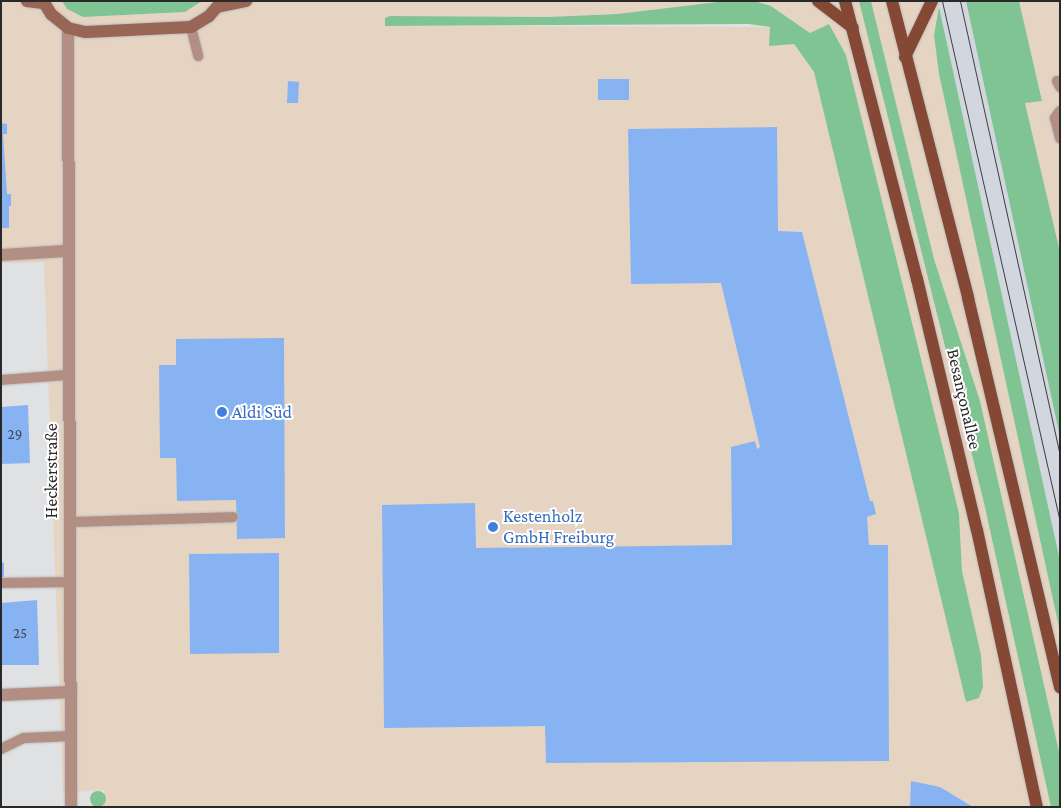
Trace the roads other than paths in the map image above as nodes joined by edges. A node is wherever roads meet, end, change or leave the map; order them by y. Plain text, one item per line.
1 (27, 1) edge
2 (246, 1) edge
3 (818, 1) edge
4 (845, 1) edge
5 (892, 1) edge
6 (932, 1) edge
7 (43, 2) edge
8 (218, 4) edge
9 (191, 27) junction
10 (68, 28) junction
11 (853, 28) junction
12 (198, 56) dead end
13 (906, 57) junction
14 (1060, 111) edge
15 (1060, 138) edge
16 (67, 250) junction
17 (1, 255) edge
18 (68, 375) junction
19 (1, 380) edge
20 (233, 517) dead end
21 (69, 522) junction
22 (69, 582) junction
23 (1, 583) edge
24 (1060, 687) edge
25 (70, 692) junction
26 (1, 695) edge
27 (70, 736) junction
28 (1, 749) edge
29 (71, 807) edge
30 (1037, 807) edge

1 - 7 street
2 - 8 street
3 - 11 main road
4 - 11 main road, Besançonallee
5 - 13 main road, Besançonallee
6 - 13 main road
7 - 10 street
8 - 9 street
9 - 10 street
9 - 12 lane
10 - 16 street, Heckerstraße
11 - 30 main road, Besançonallee
13 - 24 main road, Besançonallee
14 - 15 lane
16 - 17 street
16 - 18 street, Heckerstraße
18 - 19 lane
18 - 21 street, Heckerstraße
20 - 21 lane
21 - 22 street, Heckerstraße
22 - 23 lane
22 - 25 street, Heckerstraße
25 - 26 street
25 - 27 street, Heckerstraße
27 - 28 lane
27 - 29 street, Heckerstraße

